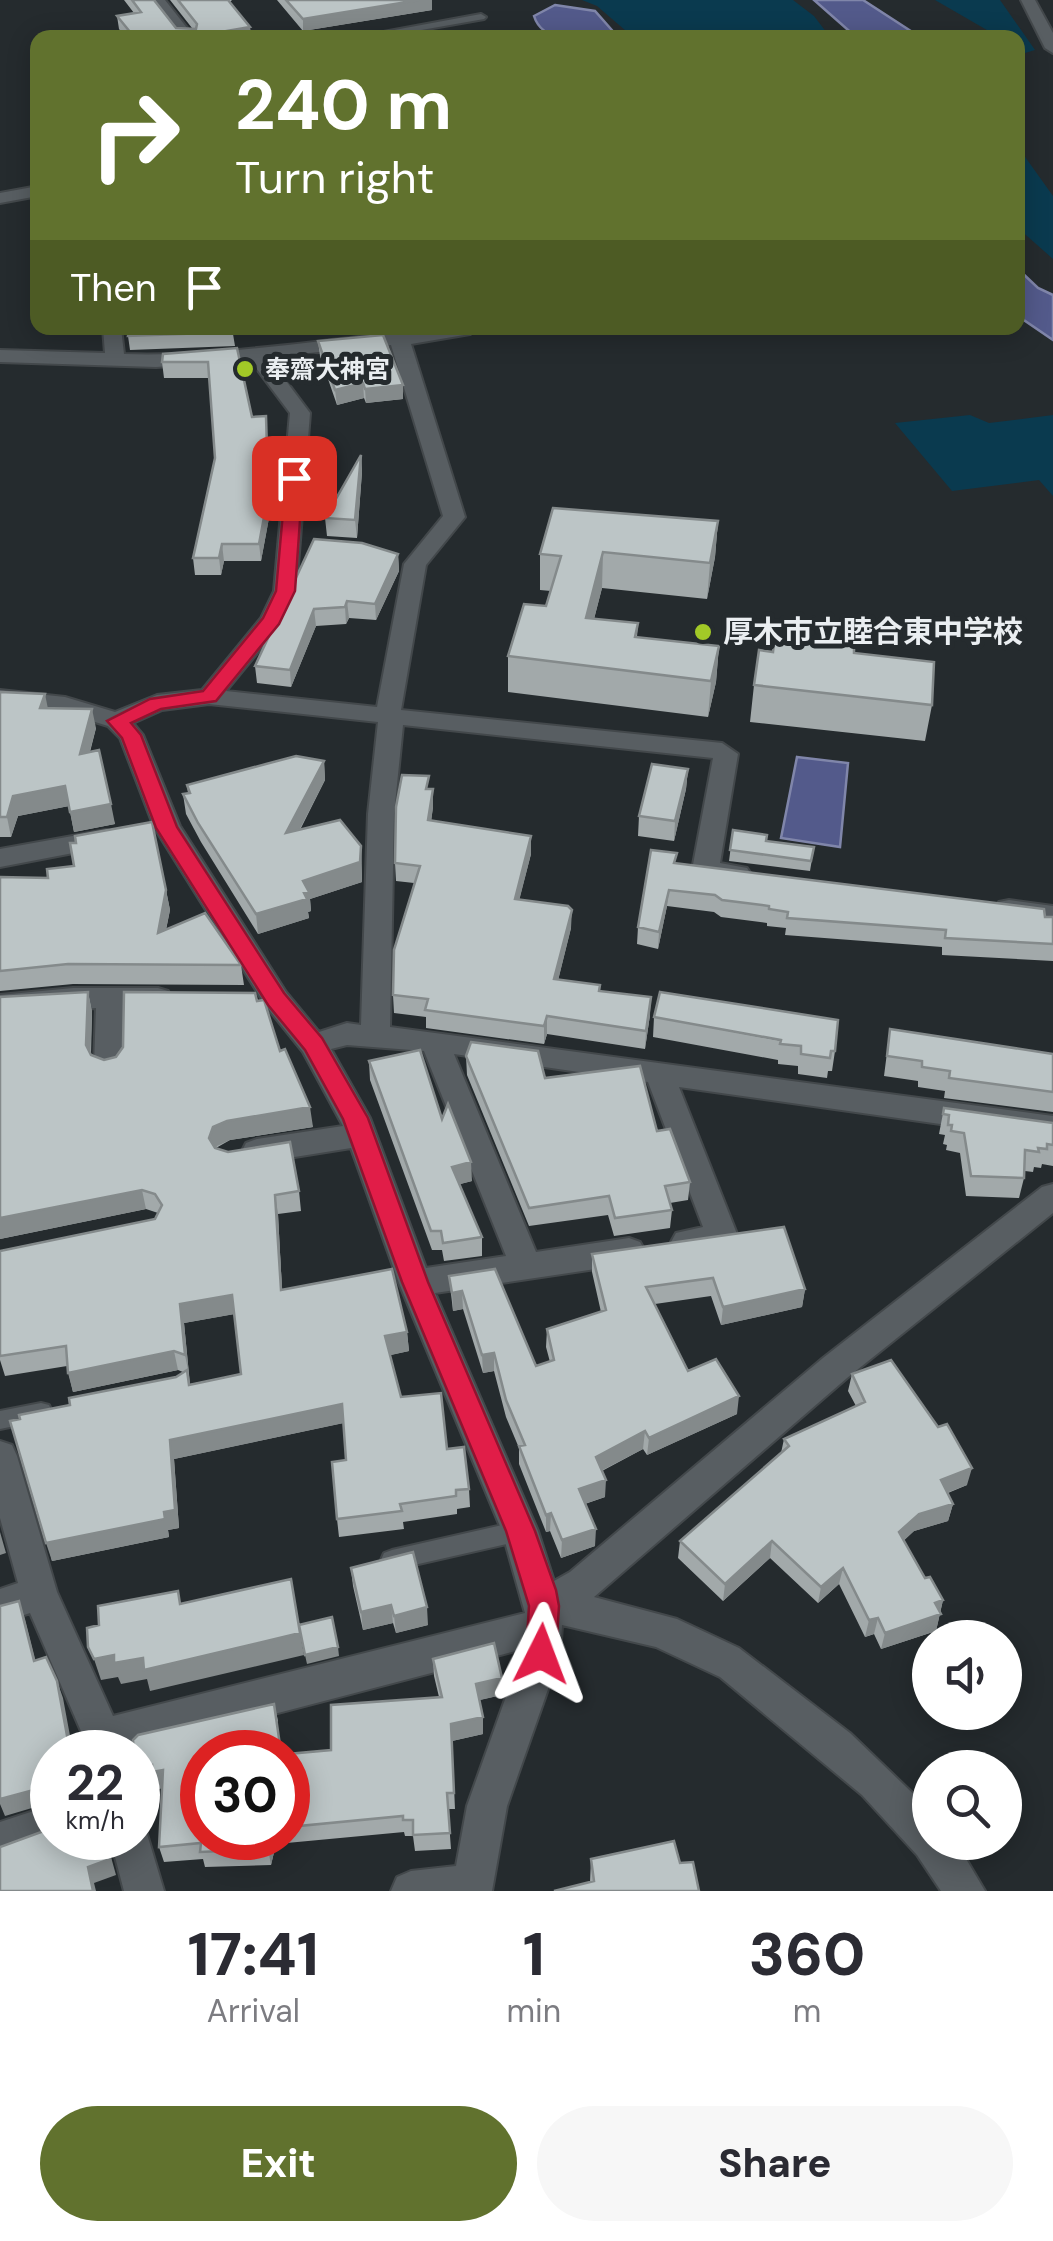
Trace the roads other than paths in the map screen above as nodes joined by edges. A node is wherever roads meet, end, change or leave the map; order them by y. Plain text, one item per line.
1 (157, 0) edge
2 (1028, 0) edge
3 (481, 17) dead end
4 (181, 30) edge
5 (404, 30) edge
6 (1053, 48) edge
7 (30, 192) edge
8 (0, 198) edge
9 (113, 335) edge
10 (392, 335) edge
11 (399, 335) edge
12 (256, 354) junction
13 (0, 356) edge
14 (115, 360) junction
15 (0, 696) edge
16 (209, 697) junction
17 (388, 713) junction
18 (117, 721) junction
19 (148, 831) junction
20 (0, 858) edge
21 (763, 877) edge
22 (976, 904) edge
23 (1053, 914) edge
24 (110, 998) junction
25 (184, 998) edge
26 (239, 998) edge
27 (276, 999) junction
28 (0, 1005) edge
29 (375, 1038) junction
30 (434, 1042) junction
31 (313, 1044) junction
32 (109, 1065) edge
33 (660, 1074) junction
34 (1053, 1128) edge
35 (361, 1135) junction
36 (231, 1156) edge
37 (1053, 1196) edge
38 (526, 1266) junction
39 (415, 1282) junction
40 (58, 1408) edge
41 (0, 1420) edge
42 (0, 1456) edge
43 (520, 1531) junction
44 (362, 1567) edge
45 (39, 1594) junction
46 (0, 1606) edge
47 (544, 1616) junction
48 (102, 1730) edge
49 (156, 1730) edge
50 (912, 1819) edge
51 (30, 1832) edge
52 (0, 1842) edge
53 (136, 1860) edge
54 (943, 1860) edge
55 (472, 1888) edge
56 (144, 1891) edge
57 (411, 1891) edge
58 (965, 1891) edge

1 - 4 street
2 - 6 street
3 - 5 lane
7 - 8 street
9 - 14 street
10 - 12 street
11 - 17 street
12 - 14 street
12 - 16 street
13 - 14 street
15 - 18 street
16 - 17 street
16 - 18 street
17 - 21 street
17 - 29 street
18 - 19 street
19 - 20 street
19 - 27 street
22 - 23 street
24 - 25 street
24 - 28 street
24 - 32 street
26 - 27 street
27 - 31 street
29 - 30 street
29 - 31 street
30 - 33 street
30 - 38 street
31 - 35 street
33 - 34 street
33 - 38 street
35 - 36 street
35 - 39 street
37 - 47 street
38 - 39 street
39 - 43 street
40 - 41 lane
42 - 45 street
43 - 44 lane
43 - 47 street
45 - 46 street
45 - 48 street
47 - 49 street
47 - 50 street
47 - 55 street
51 - 52 street
53 - 56 street
54 - 58 street
55 - 57 street

